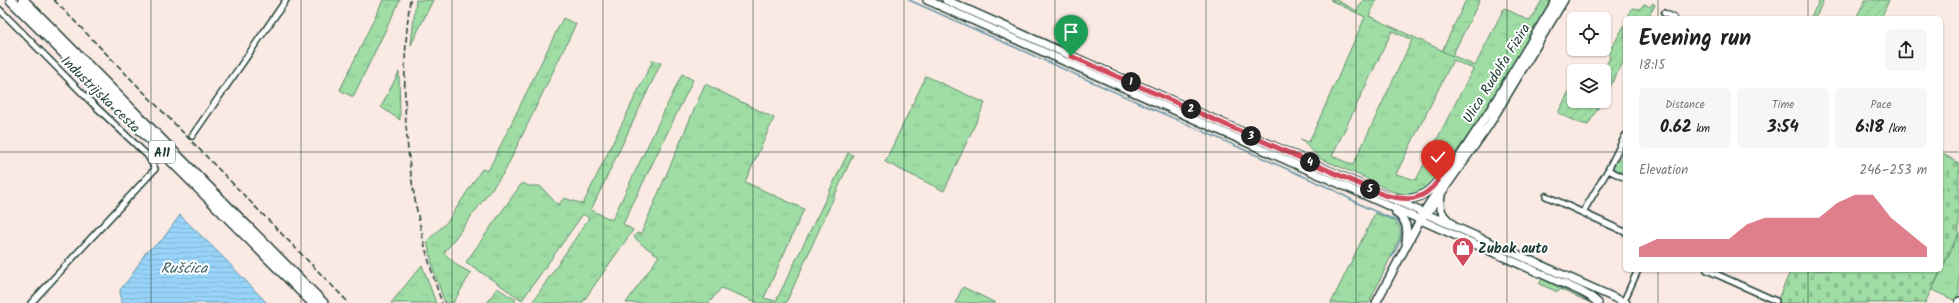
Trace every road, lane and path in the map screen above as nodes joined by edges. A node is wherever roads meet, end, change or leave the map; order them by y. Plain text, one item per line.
1 (11, 0) edge
2 (22, 0) edge
3 (286, 0) edge
4 (927, 0) edge
5 (946, 0) edge
6 (1556, 0) edge
7 (1564, 0) edge
8 (0, 10) edge
9 (1664, 13) dead end
10 (1670, 16) edge
11 (192, 136) dead end
12 (1623, 140) edge
13 (1453, 168) junction
14 (1608, 170) junction
15 (1623, 177) edge
16 (1442, 192) junction
17 (1384, 195) junction
18 (1546, 196) dead end
19 (1381, 202) junction
20 (1583, 212) junction
21 (1424, 213) junction
22 (1420, 220) junction
23 (1458, 228) junction
24 (1623, 231) edge
25 (1404, 250) junction
26 (1637, 272) edge
27 (1711, 272) edge
28 (1565, 284) junction
29 (1959, 300) edge
30 (1776, 301) dead end
31 (31, 303) edge
32 (313, 303) edge
33 (323, 303) edge
34 (1376, 303) edge
35 (1598, 303) edge
36 (1624, 303) edge
37 (1958, 303) edge

1 - 32 highway, A11
2 - 33 highway, A11
3 - 11 street
4 - 19 main road
5 - 17 main road
6 - 13 main road, Ulica Rudolfa Fizira
7 - 16 main road, Ulica Rudolfa Fizira
8 - 31 street, Industrijska cesta
9 - 10 street
12 - 14 street
13 - 17 main road
13 - 21 main road, Ulica Rudolfa Fizira
14 - 15 street
14 - 20 street
16 - 21 main road, Ulica Rudolfa Fizira
16 - 23 main road
17 - 21 main road
18 - 20 street
19 - 22 main road
19 - 25 main road
20 - 24 street
21 - 22 main road
21 - 23 main road
22 - 25 main road
22 - 28 main road
23 - 36 main road
25 - 34 main road
26 - 36 street
27 - 30 street
28 - 35 main road
28 - 36 main road
29 - 37 street

